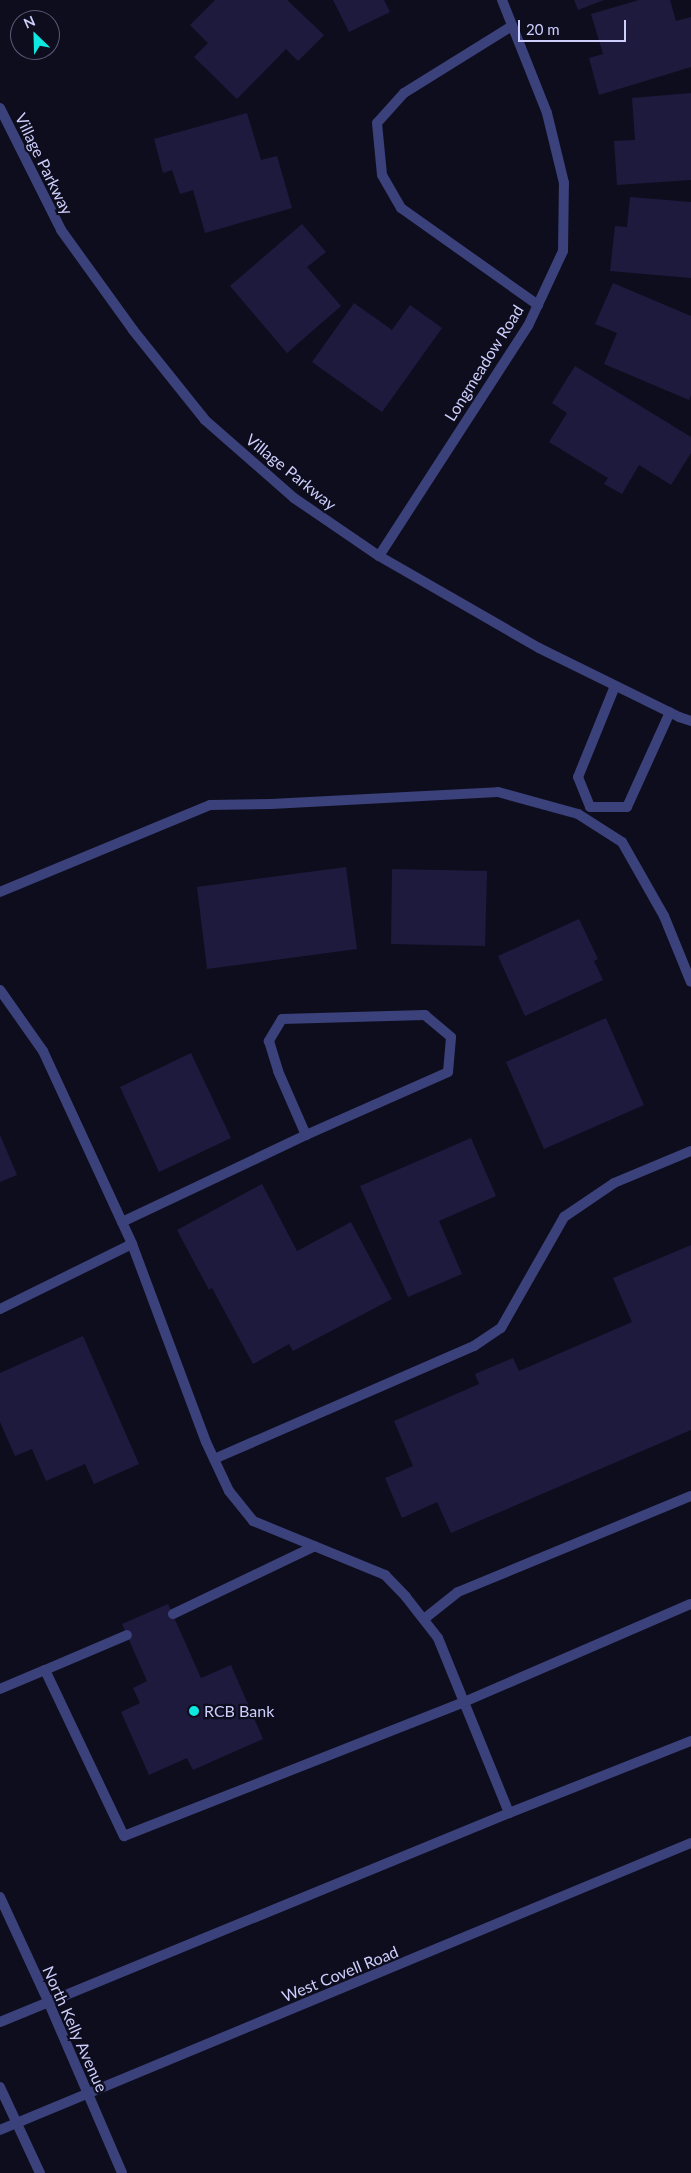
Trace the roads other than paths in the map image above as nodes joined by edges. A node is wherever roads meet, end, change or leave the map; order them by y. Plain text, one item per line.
1 (502, 0) edge
2 (512, 26) junction
3 (0, 108) edge
4 (538, 305) junction
5 (379, 556) junction
6 (615, 686) junction
7 (670, 712) junction
8 (691, 721) edge
9 (590, 806) junction
10 (584, 818) junction
11 (0, 892) edge
12 (691, 982) edge
13 (0, 990) edge
14 (306, 1135) junction
15 (691, 1151) edge
16 (122, 1222) junction
17 (132, 1244) junction
18 (0, 1309) edge
19 (214, 1459) junction
20 (691, 1496) edge
21 (315, 1546) junction
22 (691, 1604) edge
23 (173, 1614) dead end
24 (424, 1619) junction
25 (127, 1635) dead end
26 (45, 1670) junction
27 (0, 1690) edge
28 (464, 1702) junction
29 (691, 1741) edge
30 (509, 1813) junction
31 (691, 1843) edge
32 (0, 1898) edge
33 (48, 2001) junction
34 (0, 2022) edge
35 (0, 2087) edge
36 (87, 2094) junction
37 (16, 2123) junction
38 (0, 2130) edge
39 (40, 2173) edge
40 (122, 2173) edge

1 - 2 street, Longmeadow Road
2 - 4 street, Longmeadow Road
2 - 4 street
3 - 5 street, Village Parkway
4 - 5 street, Longmeadow Road
5 - 6 street, Village Parkway
6 - 7 street, Village Parkway
6 - 9 street
7 - 8 street, Village Parkway
7 - 9 street
9 - 10 street
10 - 11 street
10 - 12 street
13 - 16 street
14 - 14 street
14 - 16 street
15 - 19 street
16 - 17 street
17 - 18 street
17 - 19 street
19 - 21 street
20 - 24 street
21 - 23 street
21 - 24 street
22 - 28 street
24 - 28 street
25 - 26 street
26 - 27 street
26 - 28 street
28 - 30 street
29 - 30 street
30 - 33 street
31 - 36 street, West Covell Road
32 - 33 street, North Kelly Avenue
33 - 34 street
33 - 36 street, North Kelly Avenue
35 - 37 street
36 - 37 street, West Covell Road
36 - 40 street, North Kelly Avenue
37 - 38 street, West Covell Road
37 - 39 street

